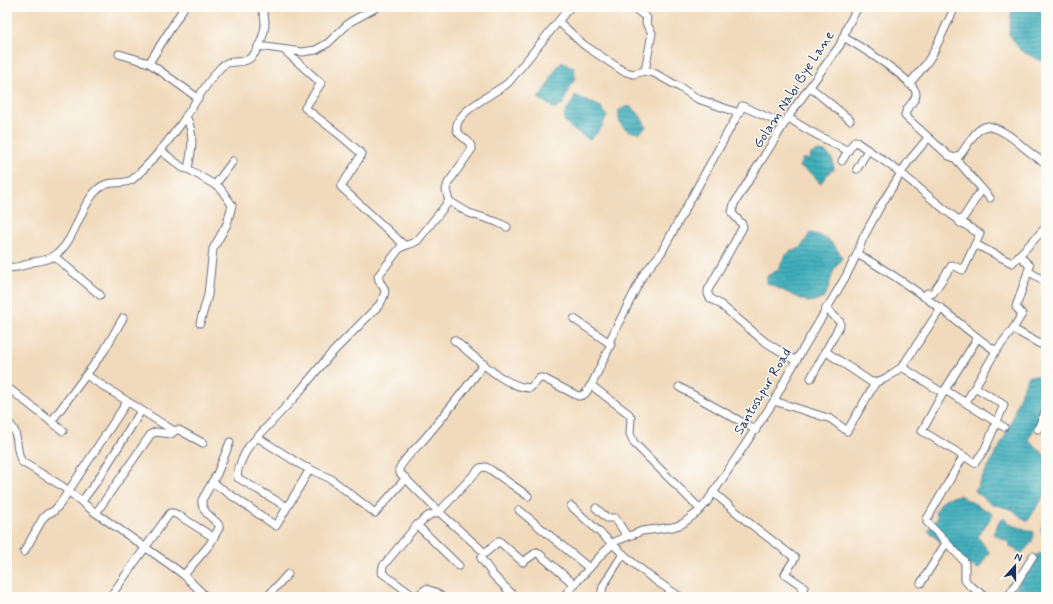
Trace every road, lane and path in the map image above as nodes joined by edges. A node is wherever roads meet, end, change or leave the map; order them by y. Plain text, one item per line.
1 (181, 7) edge
2 (377, 7) edge
3 (570, 7) edge
4 (633, 7) edge
5 (858, 7) edge
6 (955, 7) edge
7 (259, 8) edge
8 (559, 22) junction
9 (843, 37) junction
10 (258, 46) junction
11 (284, 50) junction
12 (119, 54) dead end
13 (149, 64) junction
14 (645, 71) junction
15 (909, 84) junction
16 (810, 87) junction
17 (198, 98) junction
18 (740, 113) junction
19 (186, 116) junction
20 (788, 117) junction
21 (850, 120) dead end
22 (784, 124) junction
23 (928, 138) junction
24 (160, 150) junction
25 (868, 150) junction
26 (848, 151) junction
27 (955, 158) junction
28 (233, 161) dead end
29 (842, 161) dead end
30 (1046, 163) edge
31 (857, 169) dead end
32 (188, 170) junction
33 (901, 173) junction
34 (216, 185) junction
35 (982, 189) junction
36 (990, 198) dead end
37 (449, 201) junction
38 (960, 223) junction
39 (507, 227) dead end
40 (1046, 227) edge
41 (975, 244) junction
42 (404, 245) junction
43 (857, 254) junction
44 (1019, 255) junction
45 (54, 256) junction
46 (7, 267) edge
47 (1028, 271) junction
48 (1045, 280) edge
49 (100, 295) dead end
50 (925, 297) junction
51 (826, 308) junction
52 (941, 308) junction
53 (123, 318) dead end
54 (574, 319) dead end
55 (200, 323) dead end
56 (1013, 329) junction
57 (977, 338) junction
58 (454, 340) dead end
59 (609, 342) junction
60 (1046, 342) edge
61 (825, 351) junction
62 (996, 351) junction
63 (796, 361) junction
64 (484, 364) junction
65 (902, 367) junction
66 (86, 375) junction
67 (810, 378) dead end
68 (876, 382) junction
69 (591, 386) junction
70 (7, 387) edge
71 (679, 387) dead end
72 (975, 387) junction
73 (944, 391) junction
74 (127, 402) junction
75 (774, 402) junction
76 (966, 402) junction
77 (1046, 410) edge
78 (141, 411) junction
79 (7, 422) edge
80 (51, 422) junction
81 (996, 422) junction
82 (1004, 427) dead end
83 (1038, 429) dead end
84 (756, 430) junction
85 (63, 431) dead end
86 (174, 431) junction
87 (257, 437) junction
88 (203, 442) dead end
89 (230, 442) dead end
90 (963, 457) junction
91 (310, 469) junction
92 (406, 478) junction
93 (212, 482) junction
94 (68, 490) junction
95 (713, 492) junction
96 (528, 496) dead end
97 (82, 501) junction
98 (571, 506) dead end
99 (287, 507) junction
100 (596, 508) dead end
101 (700, 509) junction
102 (519, 510) dead end
103 (439, 512) junction
104 (96, 513) junction
105 (417, 525) junction
106 (627, 536) junction
107 (214, 537) junction
108 (946, 543) junction
109 (612, 544) junction
110 (146, 548) junction
111 (24, 552) dead end
112 (623, 554) junction
113 (1033, 556) dead end
114 (481, 558) dead end
115 (459, 566) dead end
116 (589, 568) junction
117 (288, 574) dead end
118 (184, 575) junction
119 (921, 582) dead end
120 (575, 585) junction
121 (110, 597) edge
122 (206, 597) edge
123 (267, 597) edge
124 (442, 597) edge
125 (516, 597) edge
126 (563, 597) edge
127 (601, 597) edge
128 (679, 597) edge
129 (798, 597) edge
130 (986, 597) edge
131 (1008, 597) edge

1 - 13 street
2 - 11 street
3 - 8 street
4 - 14 street
5 - 9 street, Golam Nabi Bye Lane
6 - 15 street
7 - 10 street
8 - 14 street
8 - 37 street
9 - 15 street
9 - 16 street, Golam Nabi Bye Lane
10 - 11 street
10 - 17 street
11 - 42 street
12 - 13 street
13 - 17 street
14 - 18 street
15 - 23 street
16 - 20 street, Golam Nabi Bye Lane
16 - 21 street
17 - 19 street
18 - 22 street
18 - 59 street
19 - 24 street
19 - 32 street
20 - 22 street, Golam Nabi Bye Lane
20 - 26 street
22 - 63 street, Golam Nabi Bye Lane
23 - 27 street
23 - 33 street, Santoshpur Road
24 - 32 street
24 - 45 street
25 - 26 street
25 - 31 street
25 - 33 street
26 - 29 street
27 - 30 street
27 - 35 street
28 - 34 street
32 - 34 street
33 - 38 street
33 - 43 street, Santoshpur Road
34 - 55 street
35 - 36 street
35 - 38 street
37 - 39 street
37 - 42 street
38 - 41 street
40 - 44 street
41 - 44 street
41 - 50 street
42 - 87 street
43 - 50 street
43 - 51 street, Santoshpur Road
44 - 47 street
45 - 46 street
45 - 49 street
47 - 48 street
47 - 56 street
50 - 52 street
51 - 61 street
51 - 63 street, Santoshpur Road
52 - 57 street
52 - 65 street
53 - 66 street
54 - 59 street
56 - 60 street
56 - 62 street
57 - 62 street
57 - 73 street
58 - 64 street
59 - 69 street
61 - 67 street
61 - 68 street
62 - 72 street
63 - 75 street, Santoshpur Road
64 - 69 street
64 - 92 street
65 - 68 street
65 - 73 street
66 - 74 street
66 - 80 street
68 - 75 street
69 - 101 street
70 - 80 street
71 - 84 street
72 - 76 street
72 - 81 street
73 - 76 street
73 - 90 street
74 - 78 street
74 - 94 street
75 - 84 street, Santoshpur Road
76 - 81 street
77 - 83 street
78 - 86 street
78 - 97 street
79 - 94 street
80 - 85 street
81 - 82 street
81 - 90 street
84 - 95 street, Santoshpur Road
86 - 88 street
86 - 104 street
87 - 91 street
87 - 99 street
89 - 93 street
90 - 108 street
91 - 92 street
91 - 99 street
92 - 103 street
93 - 99 street
93 - 107 street
94 - 97 street
94 - 111 street
95 - 101 street, Santoshpur Road
95 - 129 street
96 - 103 street
97 - 104 street
98 - 109 street
100 - 106 street
101 - 106 street, Santoshpur Road
102 - 116 street
103 - 105 street
103 - 120 street
104 - 110 street
105 - 115 street
105 - 124 street
106 - 109 street, Santoshpur Road
107 - 110 street
107 - 118 street
108 - 119 street
108 - 130 street
109 - 112 street
109 - 116 street, Santoshpur Road
110 - 118 street
110 - 121 street
112 - 127 street
112 - 128 street
113 - 131 street
114 - 125 street
116 - 120 street, Santoshpur Road
117 - 123 street
118 - 122 street
120 - 126 street, Santoshpur Road

